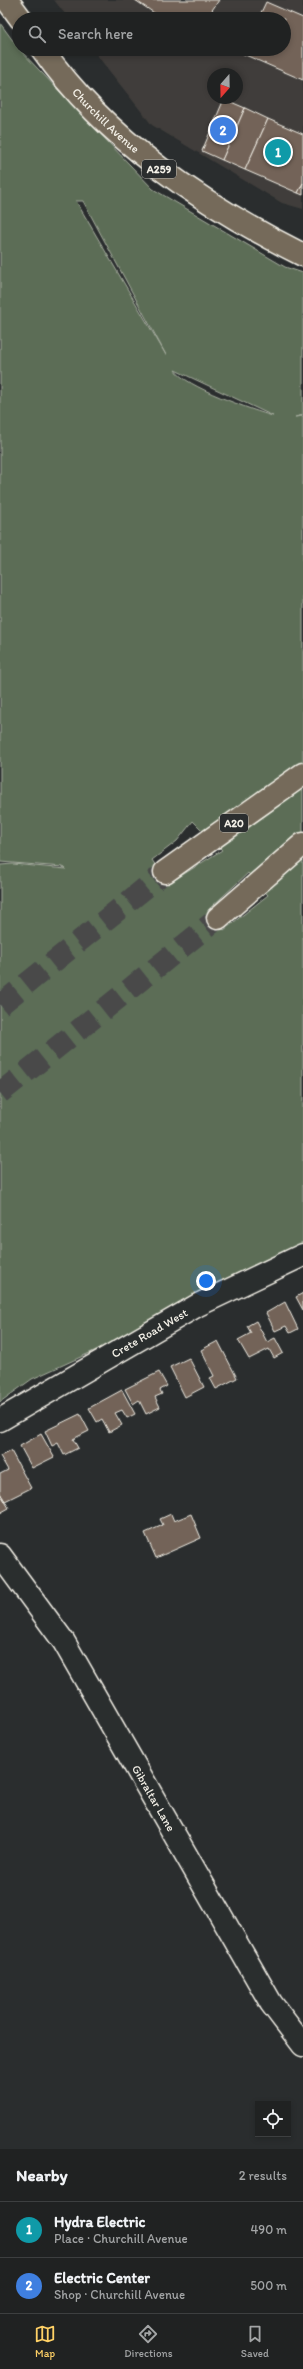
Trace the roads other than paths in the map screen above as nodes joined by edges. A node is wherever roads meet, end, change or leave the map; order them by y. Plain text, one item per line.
1 (8, 0) edge
2 (16, 12) edge
3 (48, 56) edge
4 (303, 255) edge
5 (303, 774) edge
6 (303, 844) edge
7 (165, 872) tunnel mouth
8 (218, 918) tunnel mouth
9 (303, 1255) edge
10 (0, 1420) edge
11 (0, 1555) edge
12 (303, 2045) edge

1 - 2 highway
3 - 4 highway, Churchill Avenue / A259
5 - 7 highway, A20
6 - 8 highway
9 - 10 street, Crete Road West
11 - 12 street, Gibraltar Lane

